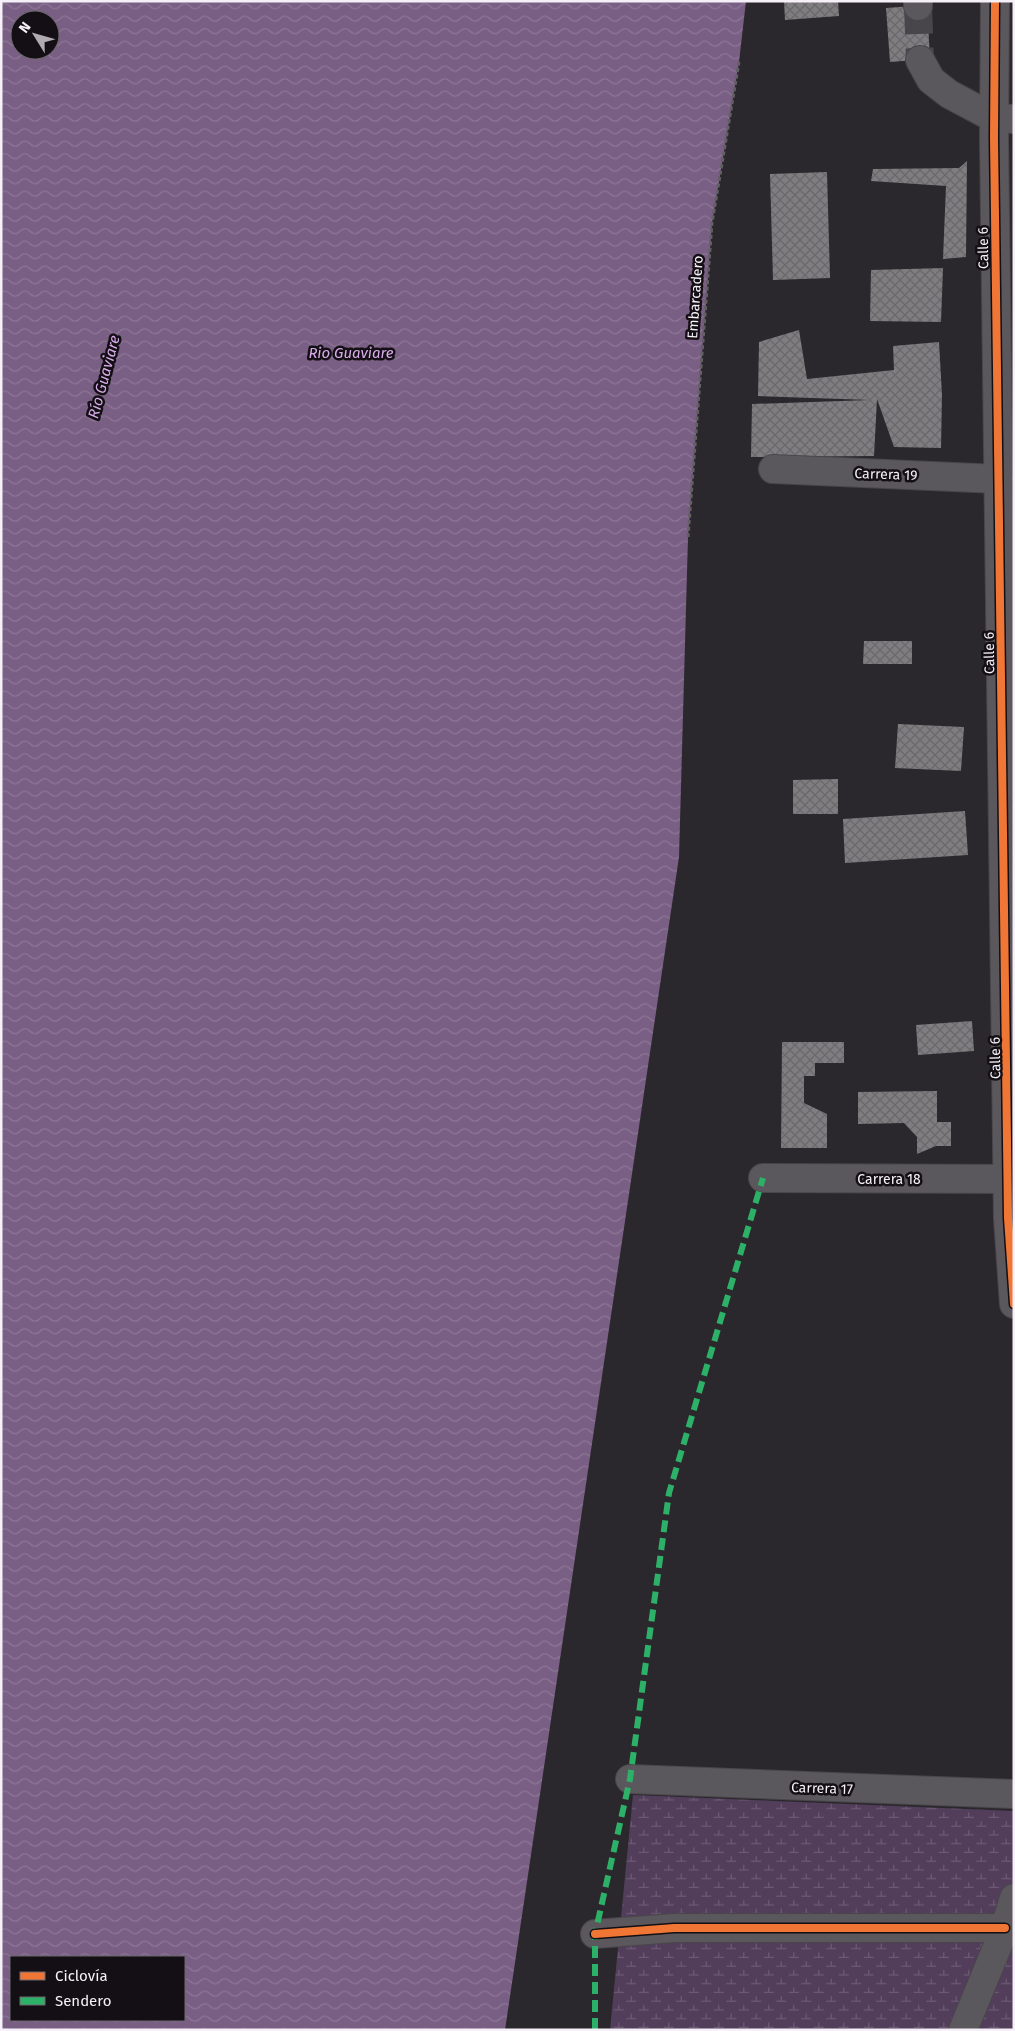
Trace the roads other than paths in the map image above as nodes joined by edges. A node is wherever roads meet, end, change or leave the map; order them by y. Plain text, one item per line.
1 (996, 1) edge
2 (920, 60) tunnel mouth
3 (1004, 83) edge
4 (1004, 118) edge
5 (773, 470) dead end
6 (1000, 479) junction
7 (764, 1178) dead end
8 (1011, 1179) edge
9 (1011, 1218) edge
10 (1014, 1304) edge
11 (630, 1779) dead end
12 (1014, 1794) edge
13 (1014, 1898) edge
14 (1005, 1928) junction
15 (594, 1934) dead end
16 (963, 2030) edge

1 - 3 street, Calle 6
2 - 4 street
3 - 4 street, Calle 6
4 - 6 street, Calle 6
5 - 6 street, Carrera 19
6 - 8 street, Calle 6
7 - 8 street, Carrera 18
8 - 9 street, Calle 6
9 - 10 street, Calle 6
11 - 12 street, Carrera 17
13 - 14 street
14 - 15 street
14 - 16 street

